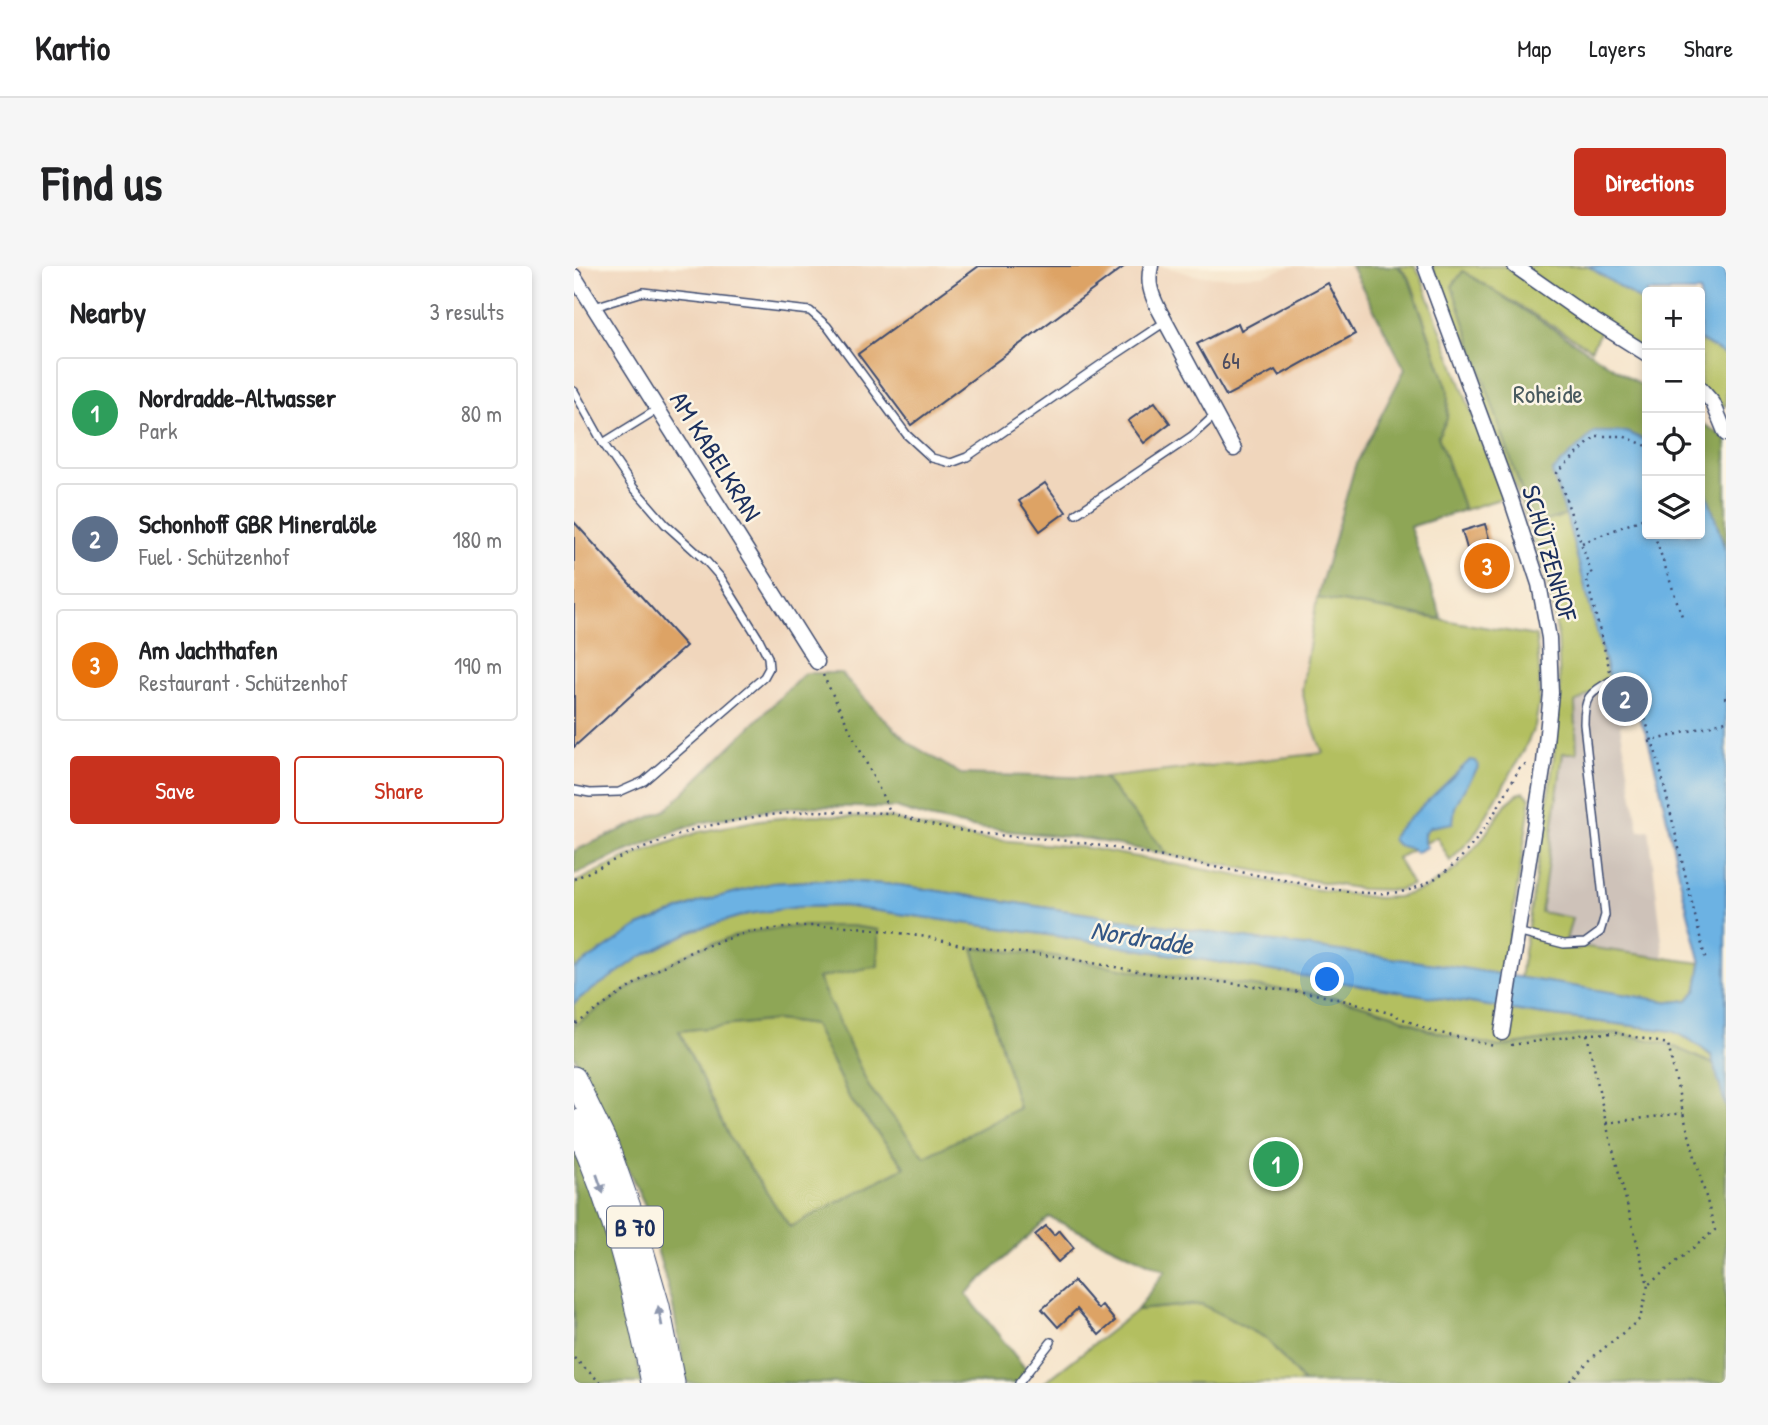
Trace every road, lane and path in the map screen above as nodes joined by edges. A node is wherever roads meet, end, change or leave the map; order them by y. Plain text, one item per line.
1 (1151, 266) edge
2 (1425, 266) edge
3 (1515, 266) edge
4 (574, 276) edge
5 (593, 307) junction
6 (1165, 322) junction
7 (1642, 351) edge
8 (574, 391) edge
9 (1705, 394) edge
10 (658, 409) junction
11 (1215, 414) junction
12 (1726, 434) edge
13 (603, 443) junction
14 (1642, 444) edge
15 (1234, 449) dead end
16 (1076, 514) dead end
17 (1642, 519) edge
18 (1656, 539) edge
19 (1581, 544) junction
20 (1683, 619) dead end
21 (817, 662) joint
22 (1611, 678) joint
23 (1643, 712) dead end
24 (1726, 721) edge
25 (1651, 742) junction
26 (1544, 763) junction
27 (574, 790) edge
28 (891, 813) junction
29 (574, 879) edge
30 (1517, 932) junction
31 (1706, 962) dead end
32 (576, 1024) dead end
33 (1587, 1034) junction
34 (1502, 1035) joint
35 (1511, 1045) dead end
36 (574, 1078) edge
37 (1683, 1113) junction
38 (574, 1121) edge
39 (1606, 1123) junction
40 (1648, 1285) junction
41 (1051, 1342) dead end
42 (574, 1358) edge
43 (601, 1383) edge
44 (653, 1383) edge
45 (673, 1383) edge
46 (1019, 1383) edge
47 (1569, 1383) edge

1 - 6 street
2 - 26 street, SCHÜTZENHOF
3 - 7 street
4 - 5 street, AM KABELKRAN
5 - 6 lane
5 - 10 street, AM KABELKRAN
6 - 11 street
8 - 13 lane
9 - 12 street
10 - 13 lane
10 - 21 street, AM KABELKRAN
11 - 15 street
11 - 16 lane
13 - 27 lane
14 - 19 path
17 - 19 path
18 - 20 path
19 - 22 path
21 - 28 path
22 - 30 lane
23 - 25 path
24 - 25 path
25 - 31 path
26 - 28 path
26 - 30 street, SCHÜTZENHOF
28 - 29 path
30 - 34 street, SCHÜTZENHOF
32 - 34 path
33 - 35 path
33 - 37 path
33 - 39 path
45 -> 36 highway, B 70
37 - 39 path
37 - 40 path
38 -> 44 highway, B 70
39 - 40 path
40 - 47 path
41 - 46 lane
42 - 43 path

